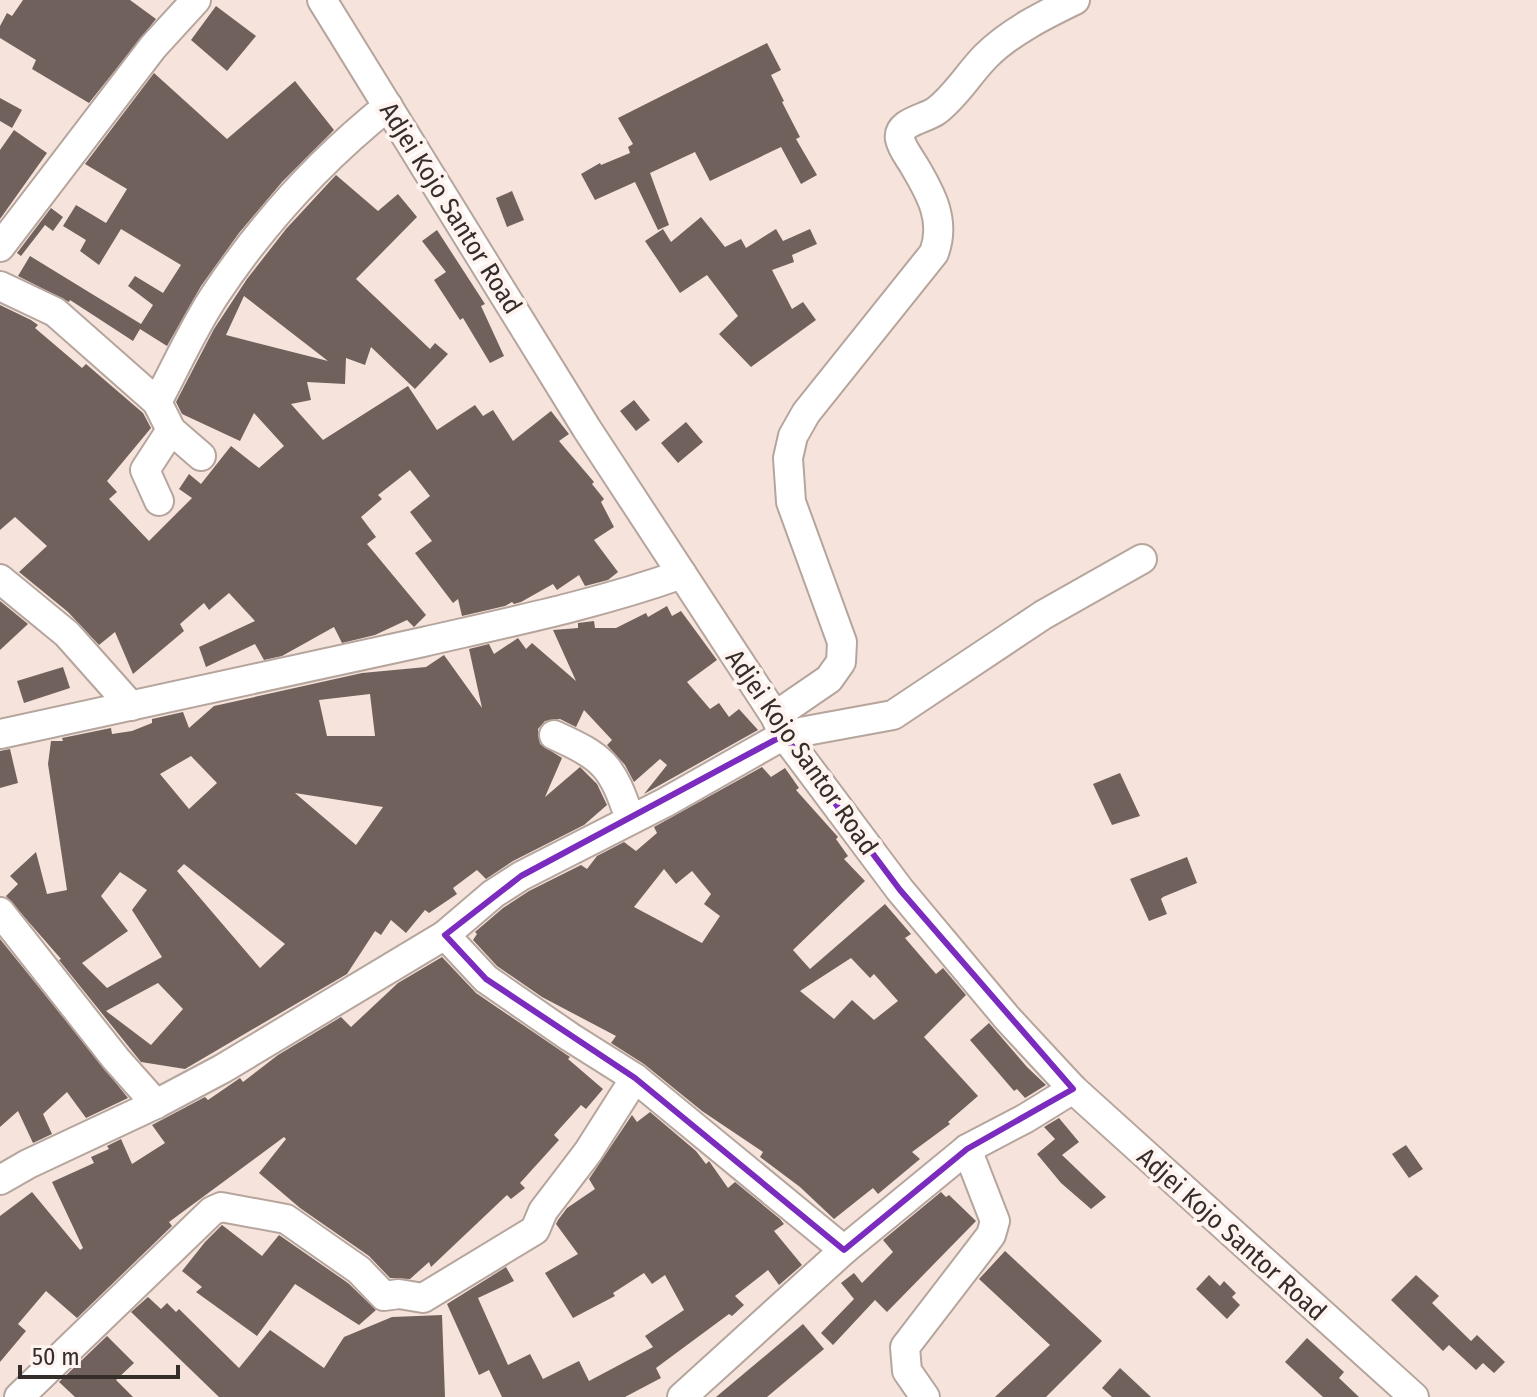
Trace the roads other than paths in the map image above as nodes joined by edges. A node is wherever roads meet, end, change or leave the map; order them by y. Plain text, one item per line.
1 (196, 0) edge
2 (322, 0) edge
3 (1075, 0) edge
4 (388, 106) junction
5 (0, 247) edge
6 (0, 286) edge
7 (157, 402) junction
8 (171, 430) junction
9 (201, 456) dead end
10 (159, 501) dead end
11 (1142, 559) dead end
12 (682, 574) junction
13 (0, 579) edge
14 (131, 706) junction
15 (780, 726) junction
16 (0, 734) edge
17 (554, 735) dead end
18 (630, 819) junction
19 (0, 912) edge
20 (445, 935) junction
21 (635, 1078) junction
22 (1073, 1089) junction
23 (156, 1104) junction
24 (967, 1149) junction
25 (0, 1180) edge
26 (844, 1250) junction
27 (27, 1394) edge
28 (682, 1397) edge
29 (925, 1397) edge
30 (1414, 1397) edge

1 - 5 street
2 - 4 street, Adjei Kojo Santor Road
3 - 15 street
4 - 7 street
4 - 12 street, Adjei Kojo Santor Road
6 - 7 street
7 - 8 street
8 - 9 street
8 - 10 street
11 - 15 street
12 - 14 street
12 - 15 street, Adjei Kojo Santor Road
13 - 14 street
14 - 16 street
15 - 18 street
15 - 22 street, Adjei Kojo Santor Road
17 - 18 street
18 - 20 street
19 - 23 street
20 - 21 street
20 - 23 street
21 - 26 street
21 - 27 street
22 - 24 street
22 - 30 street, Adjei Kojo Santor Road
23 - 25 street
24 - 26 street
24 - 29 street
26 - 28 street

